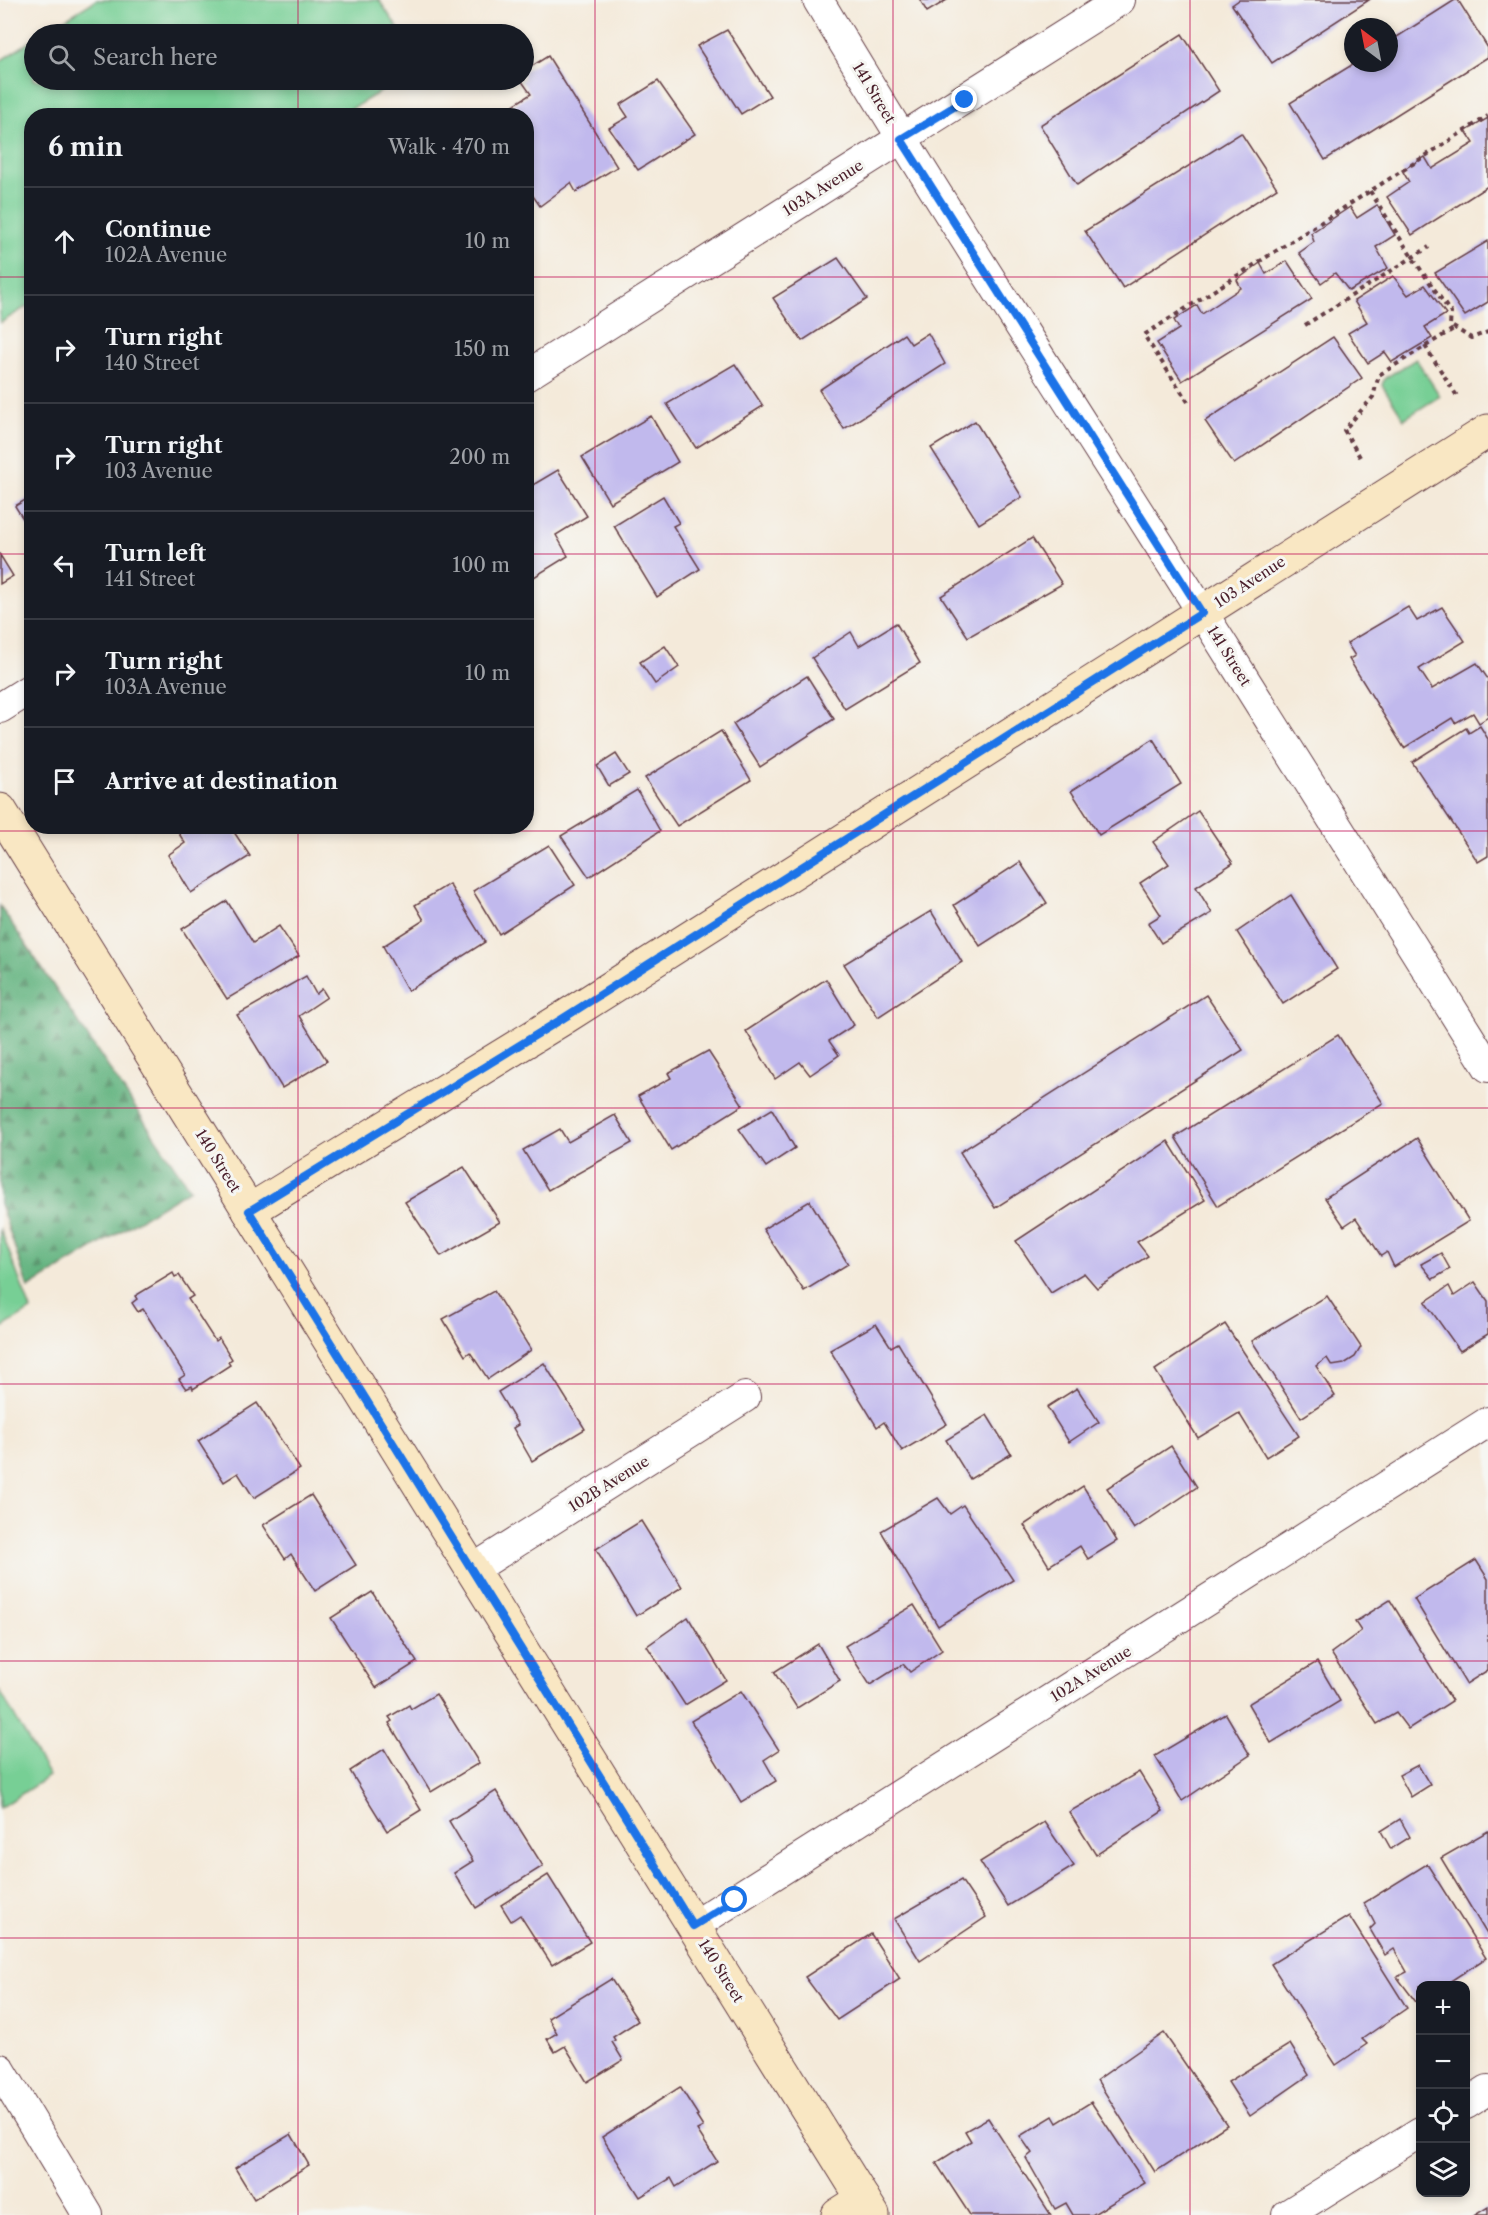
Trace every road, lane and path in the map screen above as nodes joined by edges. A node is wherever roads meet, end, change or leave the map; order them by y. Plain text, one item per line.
1 (818, 0) edge
2 (1120, 0) edge
3 (1488, 116) edge
4 (901, 139) junction
5 (1370, 191) junction
6 (1429, 246) dead end
7 (1412, 257) junction
8 (1305, 325) dead end
9 (1455, 328) junction
10 (1488, 332) edge
11 (1425, 346) junction
12 (534, 371) edge
13 (1456, 396) dead end
14 (1188, 402) dead end
15 (1488, 431) edge
16 (1359, 457) dead end
17 (1202, 613) junction
18 (24, 693) edge
19 (0, 708) edge
20 (0, 810) edge
21 (1488, 1067) edge
22 (249, 1211) junction
23 (745, 1397) dead end
24 (1488, 1422) edge
25 (472, 1570) junction
26 (693, 1926) junction
27 (0, 2069) edge
28 (1488, 2090) edge
29 (1470, 2101) edge
30 (1416, 2134) edge
31 (858, 2210) edge
32 (88, 2215) edge
33 (1287, 2215) edge

1 - 4 street, 141 Street
2 - 4 street, 103A Avenue
3 - 5 path
4 - 12 street, 103A Avenue
4 - 17 street, 141 Street
5 - 7 path
5 - 14 path
6 - 7 path
7 - 8 path
7 - 9 path
9 - 10 path
9 - 11 path
11 - 13 path
11 - 16 path
15 - 17 main road, 103 Avenue
17 - 21 street, 141 Street
17 - 22 main road, 103 Avenue
18 - 19 street
20 - 22 main road, 140 Street
22 - 25 main road, 140 Street
23 - 25 street, 102B Avenue
24 - 26 street, 102A Avenue
25 - 26 main road, 140 Street
26 - 31 main road, 140 Street
27 - 32 street
28 - 29 street
30 - 33 street

